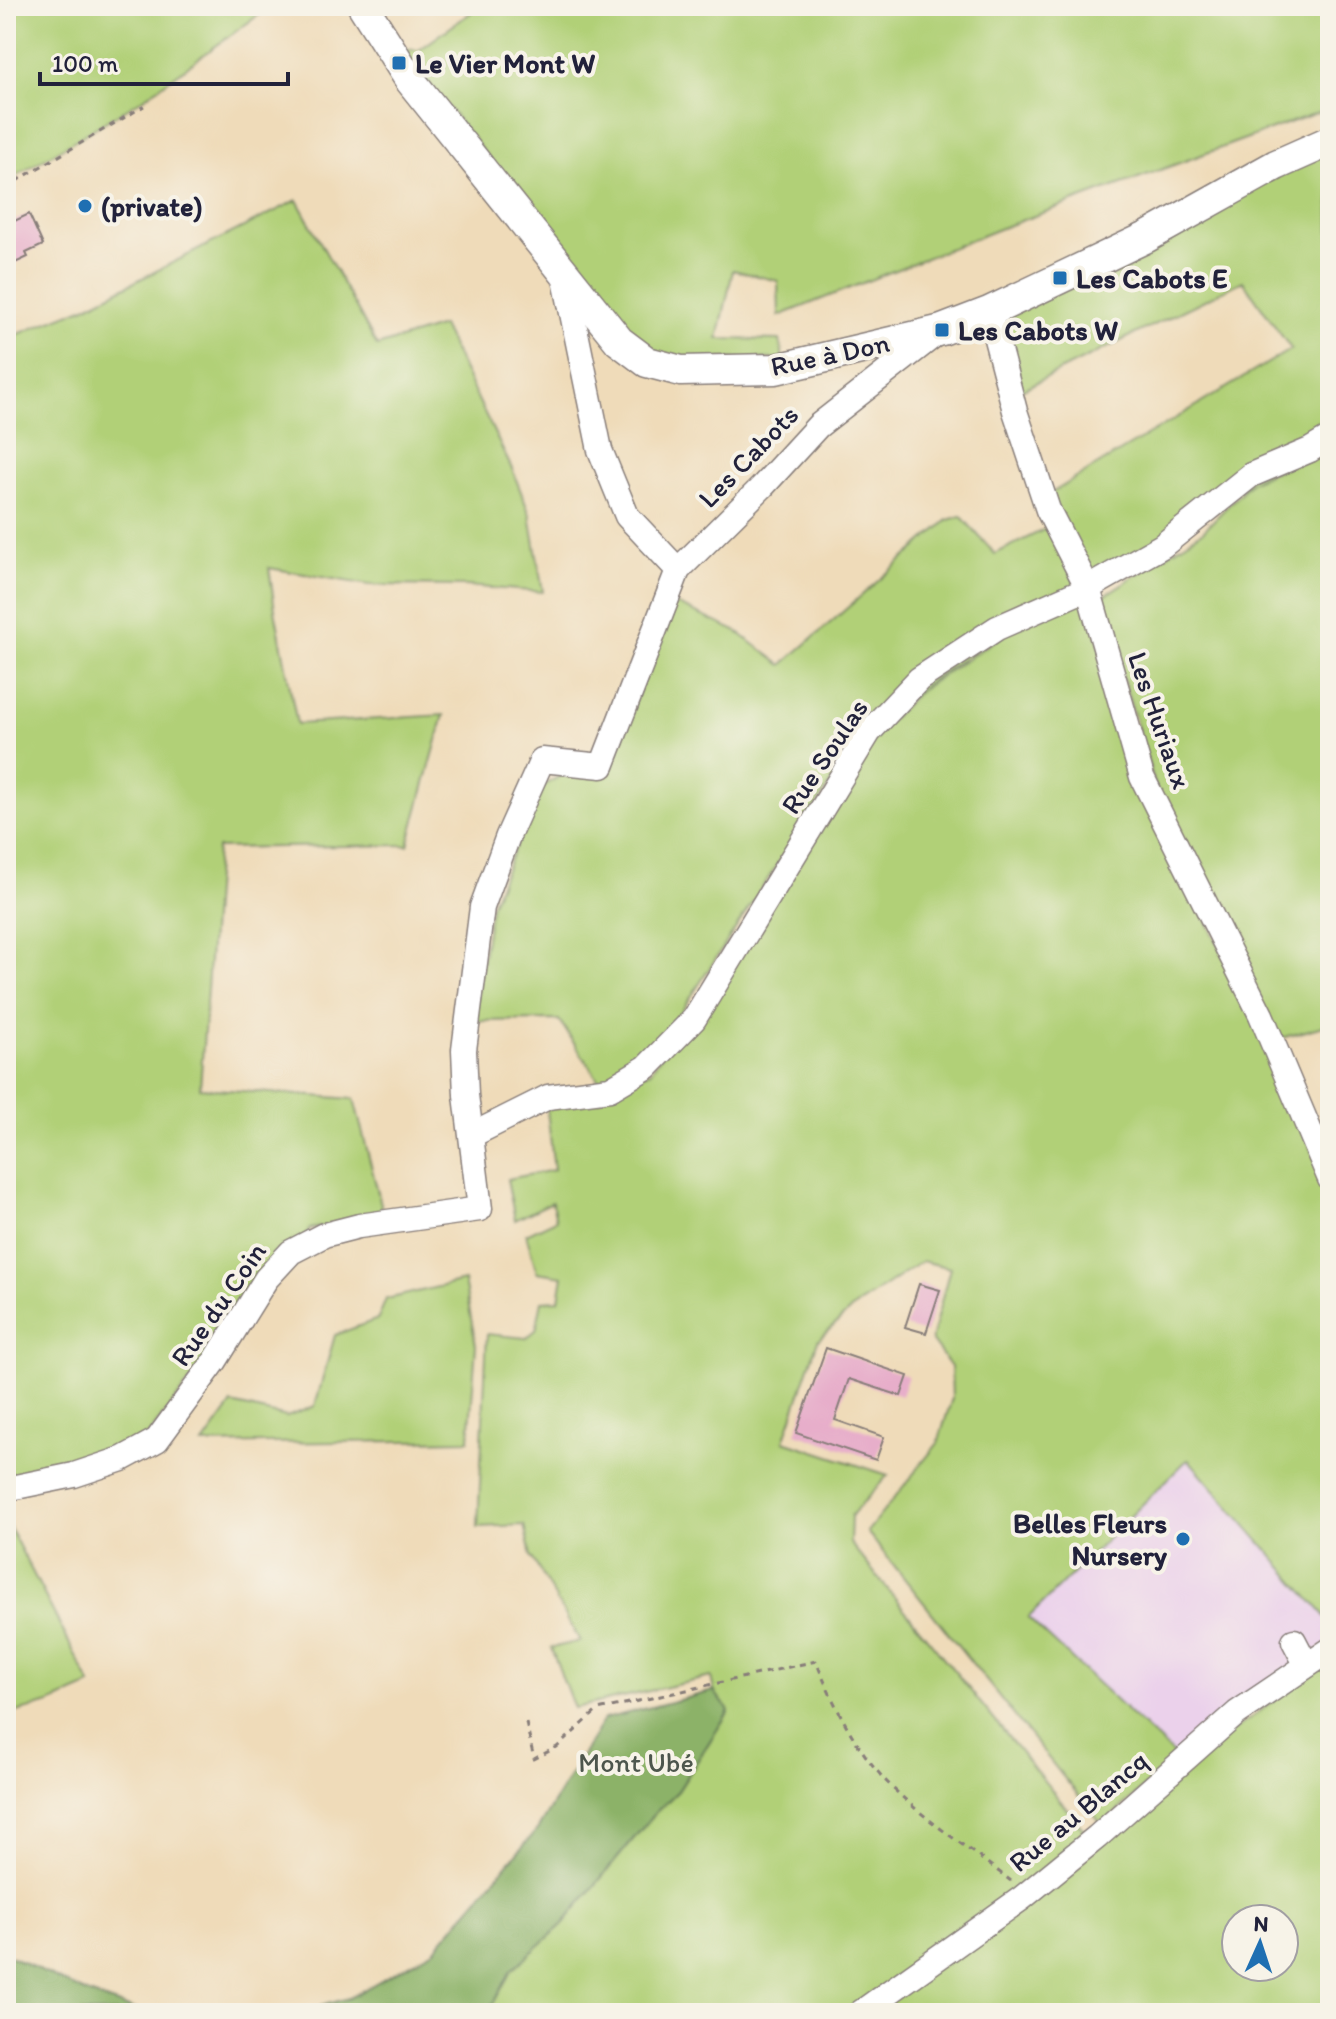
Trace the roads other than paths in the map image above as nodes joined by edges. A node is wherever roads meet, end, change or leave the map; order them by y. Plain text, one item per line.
1 (363, 6) edge
2 (1330, 141) edge
3 (564, 274) junction
4 (989, 312) junction
5 (942, 330) junction
6 (1330, 438) edge
7 (678, 570) junction
8 (1088, 588) junction
9 (472, 1135) junction
10 (1330, 1179) edge
11 (6, 1489) edge
12 (1294, 1641) dead end
13 (1330, 1650) edge
14 (1306, 1664) junction
15 (860, 2013) edge

1 - 3 main road, Rue à Don
2 - 4 main road, Rue à Don
3 - 5 main road, Rue à Don
3 - 7 street
4 - 5 main road, Rue à Don
4 - 8 street, Les Huriaux
5 - 7 street, Les Cabots
6 - 8 street, Rue Soulas
7 - 9 street
8 - 9 street, Rue Soulas
8 - 10 street, Les Huriaux
9 - 11 street, Rue du Coin
12 - 14 street
13 - 14 street, Rue au Blancq
14 - 15 street, Rue au Blancq

